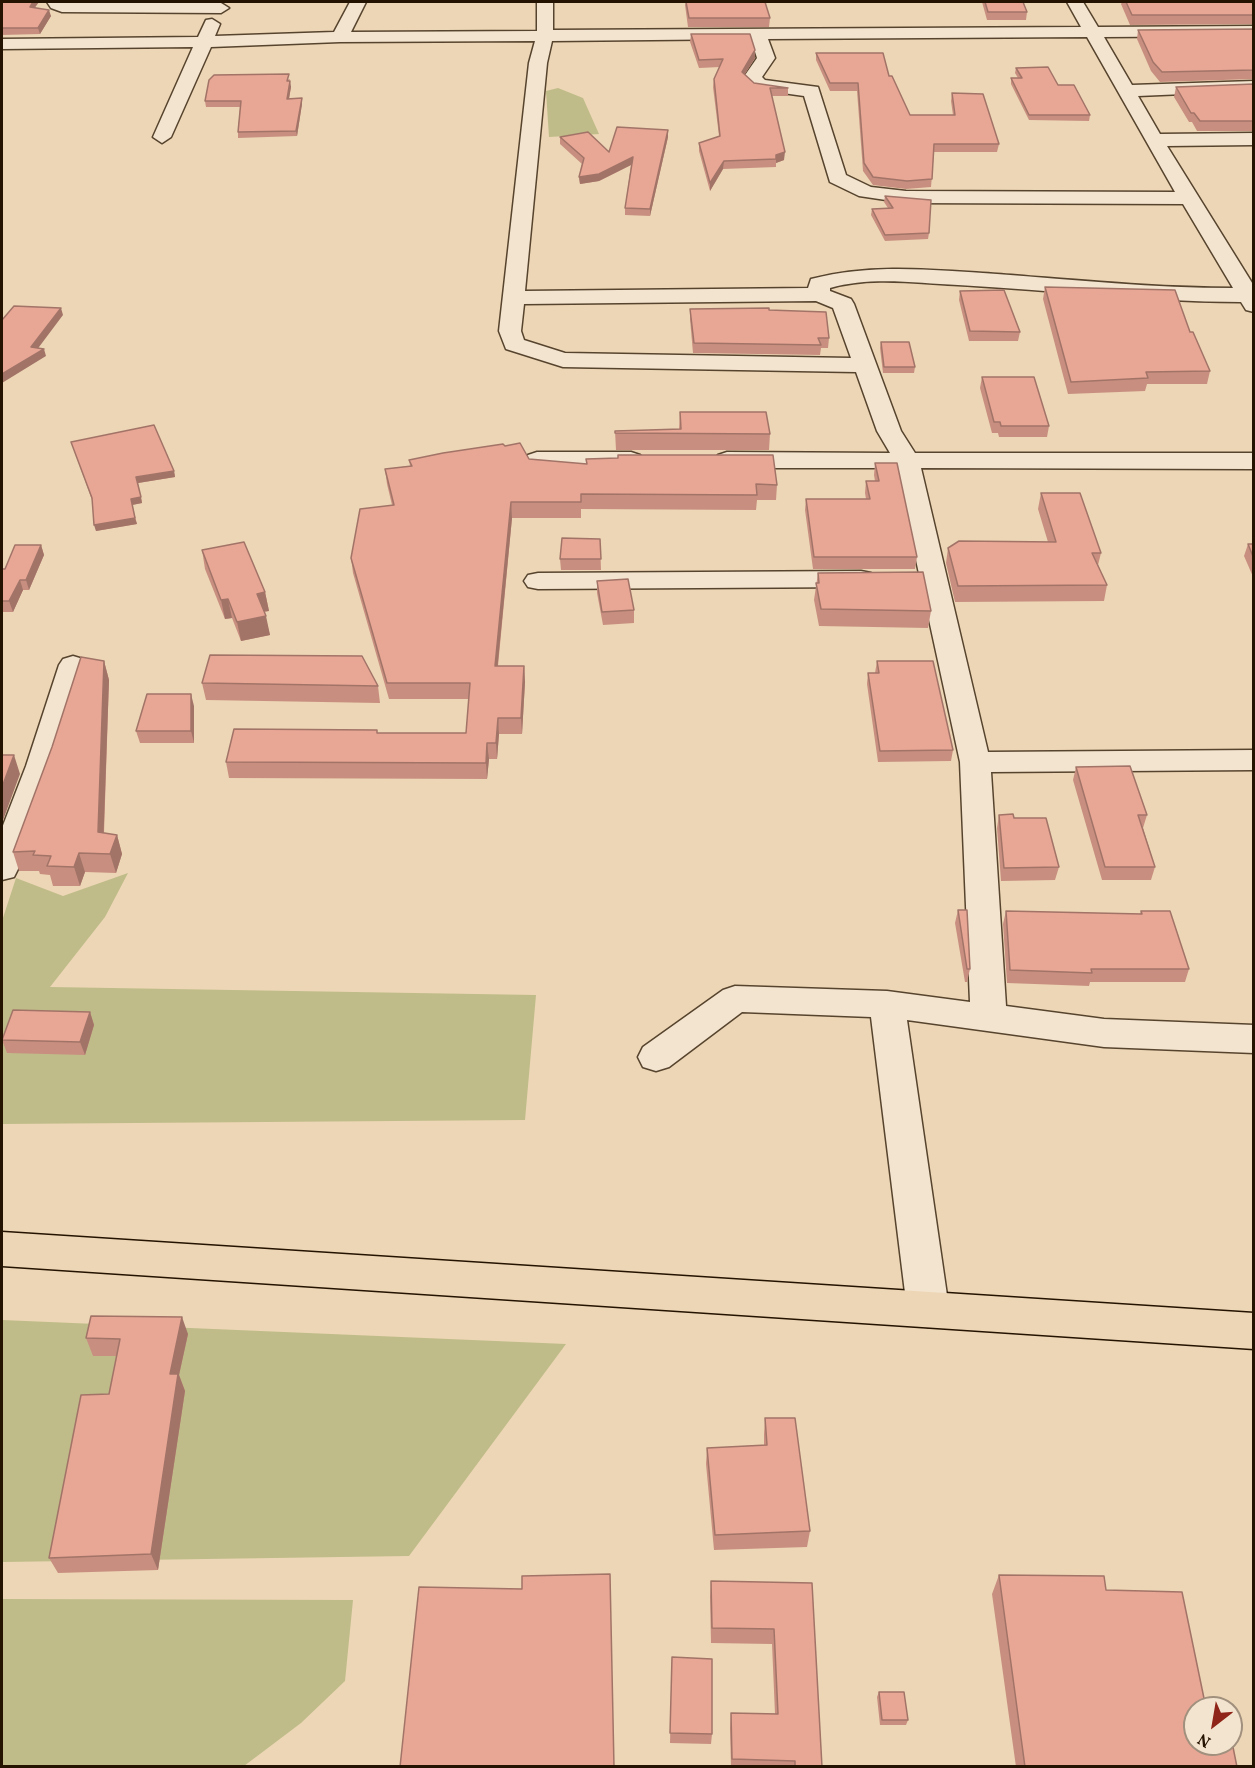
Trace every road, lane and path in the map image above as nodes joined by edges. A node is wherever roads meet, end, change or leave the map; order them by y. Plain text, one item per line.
1 (55, 2) edge
2 (358, 2) edge
3 (545, 2) edge
4 (1075, 2) edge
5 (222, 5) edge
6 (1254, 31) edge
7 (1094, 32) junction
8 (758, 34) junction
9 (545, 36) junction
10 (340, 37) junction
11 (202, 42) junction
12 (2, 44) edge
13 (1254, 86) edge
14 (1127, 91) junction
15 (162, 137) dead end
16 (1254, 139) edge
17 (1154, 140) junction
18 (1189, 198) junction
19 (819, 294) junction
20 (513, 298) junction
21 (1251, 300) edge
22 (865, 365) junction
23 (537, 460) edge
24 (656, 460) edge
25 (704, 460) edge
26 (907, 460) junction
27 (1254, 461) edge
28 (908, 579) junction
29 (538, 581) dead end
30 (73, 665) dead end
31 (1254, 760) edge
32 (975, 762) junction
33 (2, 869) edge
34 (887, 1004) junction
35 (990, 1018) junction
36 (1254, 1039) edge
37 (656, 1057) dead end
38 (2, 1249) edge
39 (928, 1309) junction
40 (1254, 1331) edge

1 - 5 street
2 - 10 street
3 - 9 street
4 - 7 street
5 - 11 street
6 - 7 street
7 - 8 street
7 - 14 street
8 - 9 street
8 - 18 street
9 - 10 street
9 - 20 street
10 - 11 street
11 - 12 street
11 - 15 street
13 - 14 street
14 - 17 street
16 - 17 street
17 - 18 street
18 - 21 street
19 - 20 street
19 - 21 street
19 - 22 street
20 - 22 street
22 - 26 street
23 - 24 street
25 - 26 street
26 - 27 street
26 - 28 street
28 - 29 street
28 - 32 street
30 - 33 street
31 - 32 street
32 - 35 street
34 - 35 street
34 - 37 street
34 - 39 street
35 - 36 street
38 - 39 highway
39 - 40 highway

